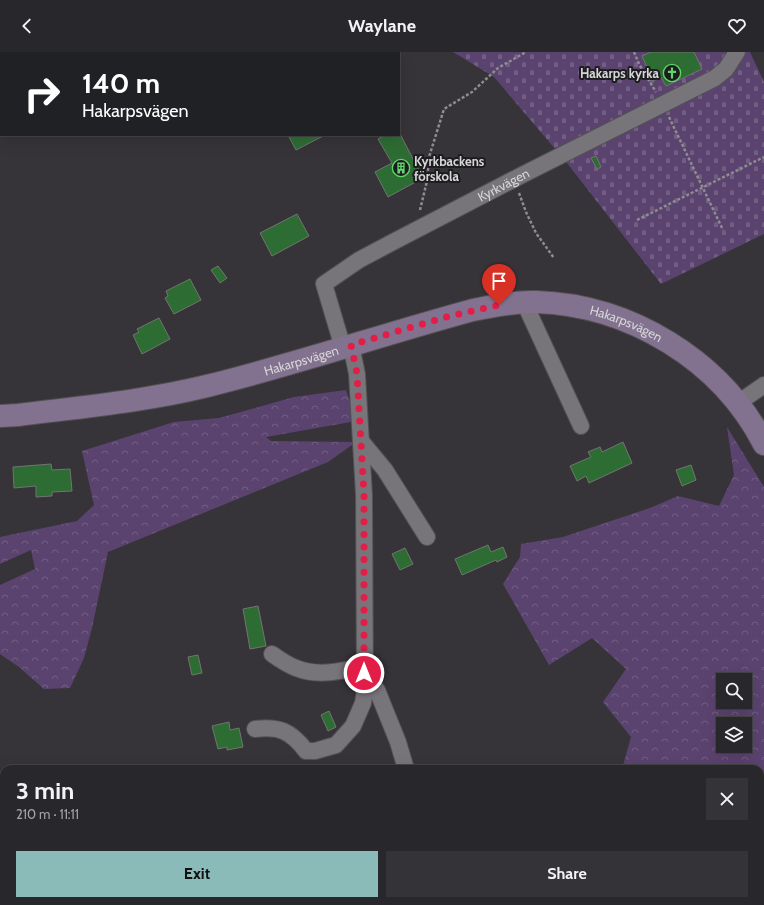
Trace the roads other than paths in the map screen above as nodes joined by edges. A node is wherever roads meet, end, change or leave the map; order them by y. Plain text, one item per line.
1 (737, 52) edge
2 (524, 302) junction
3 (347, 346) junction
4 (764, 385) edge
5 (738, 403) junction
6 (0, 416) edge
7 (581, 426) dead end
8 (361, 441) junction
9 (764, 444) edge
10 (427, 537) dead end
11 (272, 654) dead end
12 (364, 670) junction
13 (255, 729) dead end
14 (405, 765) edge

1 - 3 street, Kyrkvägen
2 - 3 street, Hakarpsvägen
2 - 5 street, Hakarpsvägen
2 - 7 street
3 - 6 street, Hakarpsvägen
3 - 8 street
4 - 5 street
5 - 9 street, Hakarpsvägen
8 - 10 street
8 - 12 street
11 - 12 street
12 - 13 street
12 - 14 street

